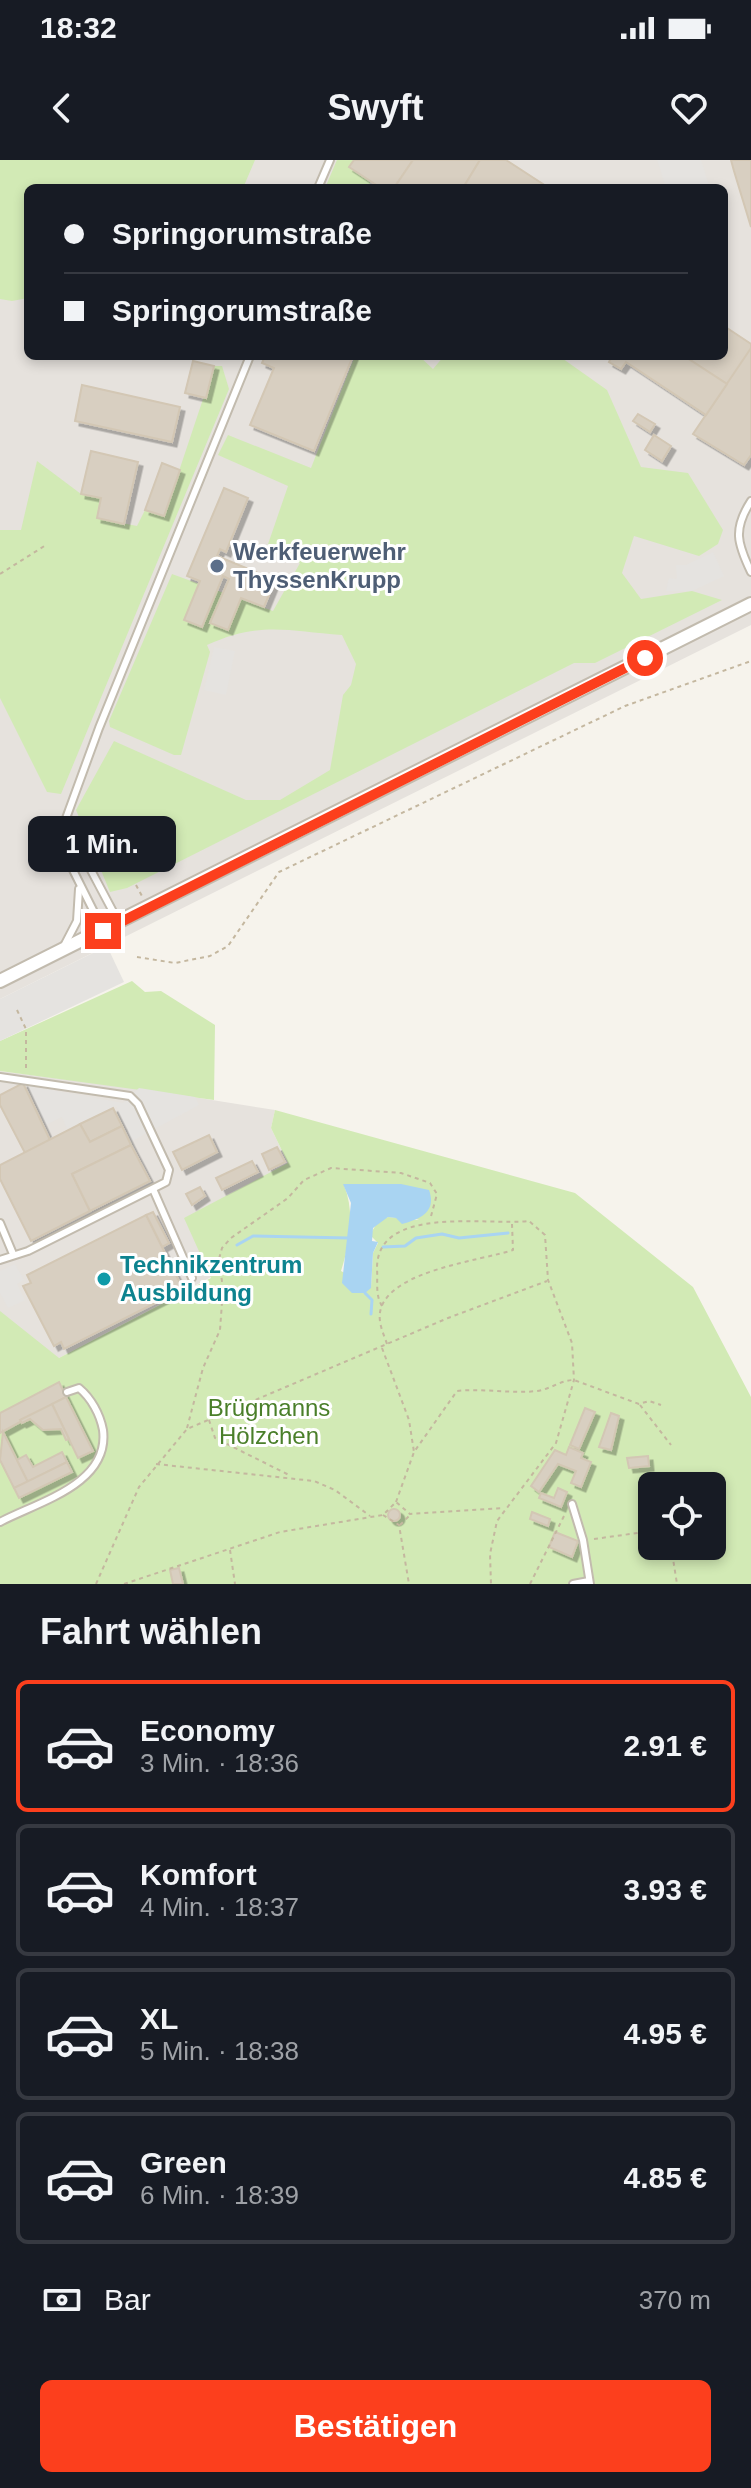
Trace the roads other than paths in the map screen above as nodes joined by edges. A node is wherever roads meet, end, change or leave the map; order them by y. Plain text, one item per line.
1 (330, 160) edge
2 (320, 184) edge
3 (248, 360) edge
4 (751, 501) edge
5 (751, 572) edge
6 (751, 604) edge
7 (61, 832) junction
8 (79, 881) junction
9 (119, 923) junction
10 (103, 931) junction
11 (61, 951) junction
12 (0, 981) edge
13 (0, 1077) edge
14 (153, 1189) junction
15 (0, 1223) edge
16 (13, 1254) junction
17 (0, 1260) edge
18 (192, 1278) dead end
19 (67, 1392) dead end
20 (572, 1504) road end
21 (0, 1522) edge
22 (589, 1582) edge
23 (573, 1584) edge

1 - 2 lane
3 - 7 lane
4 - 5 lane
6 - 9 street
7 - 8 lane
7 - 9 lane
8 - 10 lane
8 - 11 lane
9 - 10 street
10 - 11 street
11 - 12 street
13 - 14 lane
14 - 16 lane
14 - 18 lane
15 - 16 lane
16 - 17 lane
19 - 21 lane
20 - 22 lane
22 - 23 lane

